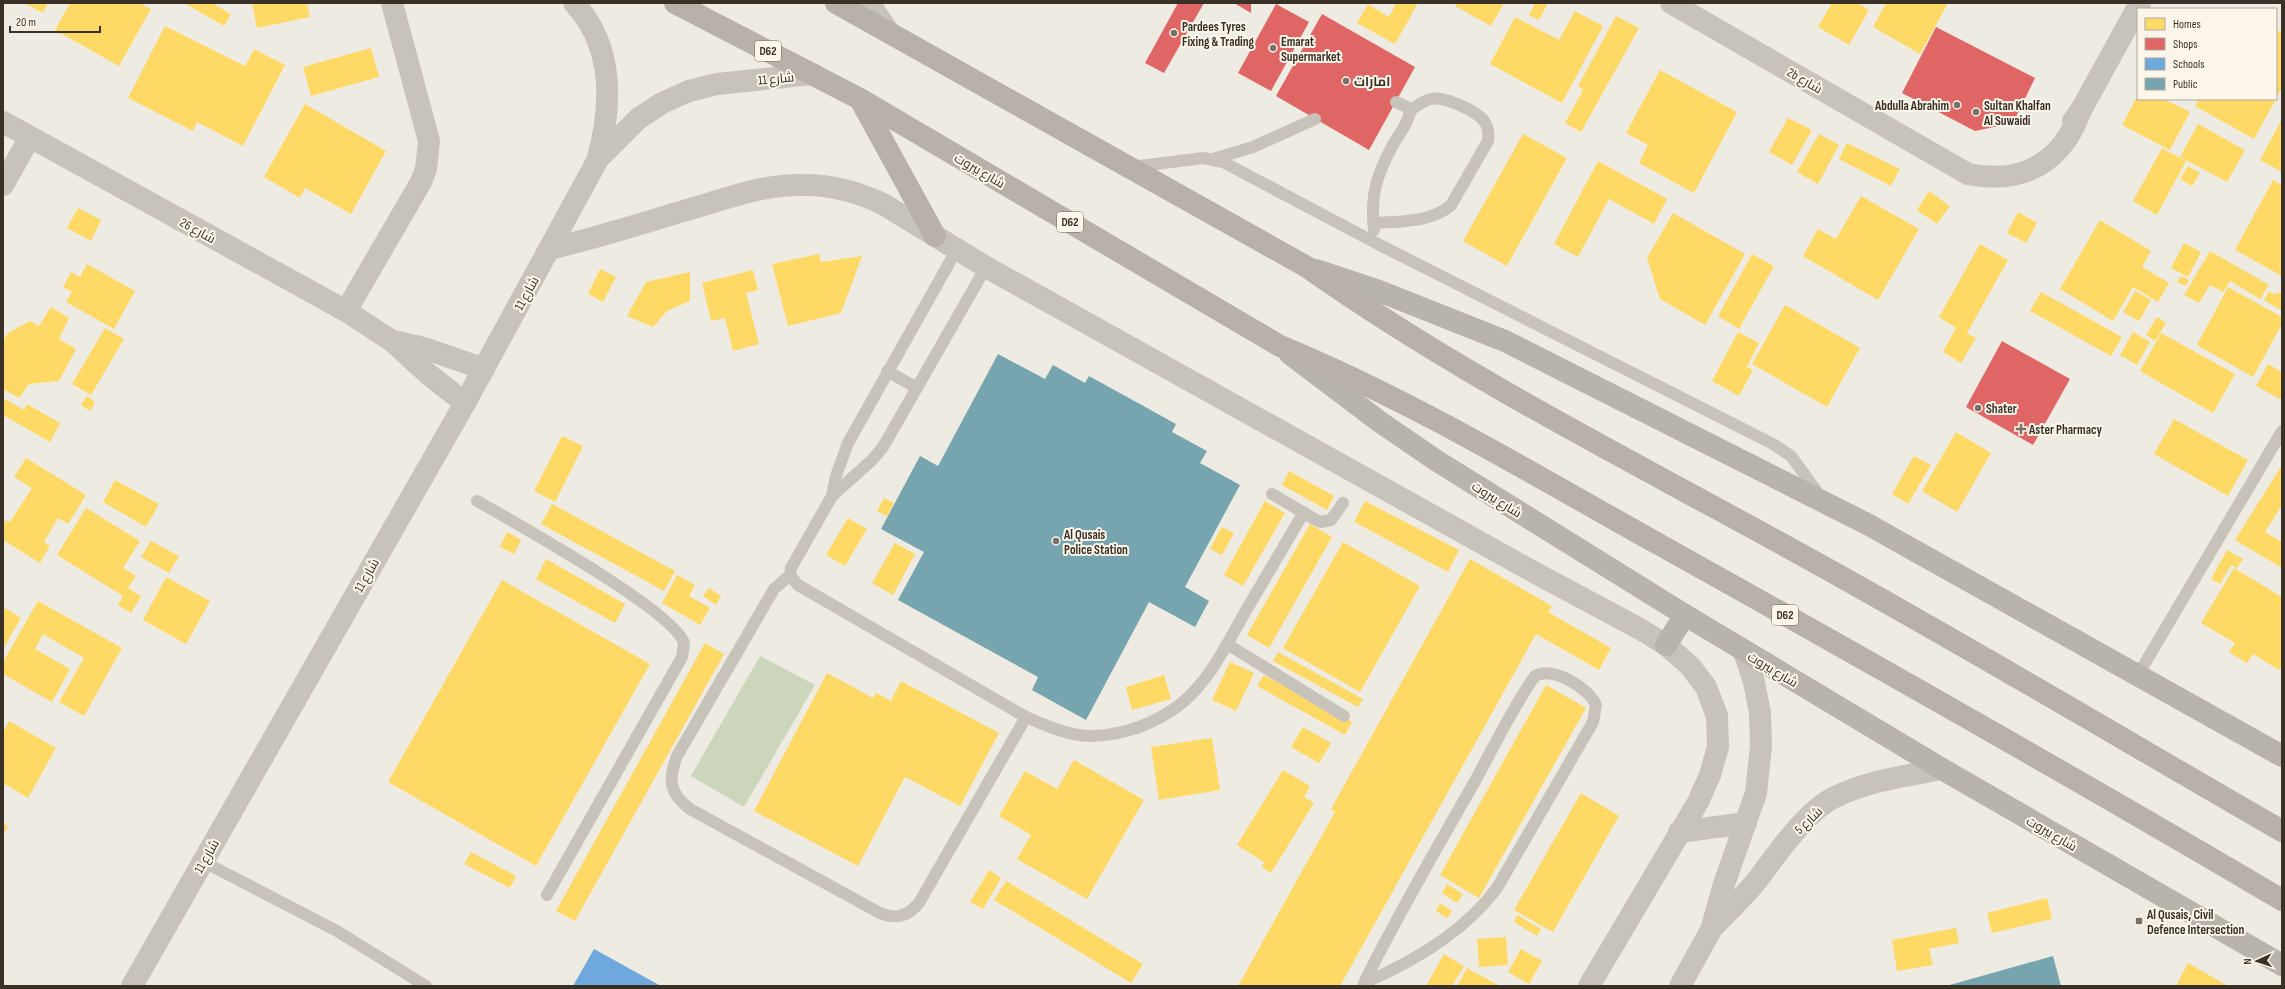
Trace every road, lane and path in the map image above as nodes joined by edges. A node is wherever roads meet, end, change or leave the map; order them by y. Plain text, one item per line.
1 (392, 3) edge
2 (574, 3) edge
3 (675, 3) edge
4 (836, 3) edge
5 (869, 3) edge
6 (1671, 3) edge
7 (2137, 8) edge
8 (888, 31) junction
9 (813, 74) junction
10 (860, 99) junction
11 (1396, 102) dead end
12 (1410, 110) junction
13 (1315, 119) dead end
14 (3, 122) edge
15 (30, 137) junction
16 (1214, 159) junction
17 (597, 161) junction
18 (1129, 167) junction
19 (3, 185) edge
20 (1374, 224) junction
21 (935, 236) junction
22 (1376, 243) junction
23 (549, 249) junction
24 (958, 249) junction
25 (986, 266) junction
26 (1307, 267) junction
27 (346, 311) junction
28 (392, 341) junction
29 (1280, 346) junction
30 (484, 369) junction
31 (887, 371) junction
32 (917, 388) junction
33 (465, 403) junction
34 (2282, 431) edge
35 (1272, 494) dead end
36 (832, 496) junction
37 (477, 501) dead end
38 (1343, 503) dead end
39 (1825, 504) junction
40 (1304, 512) junction
41 (790, 575) junction
42 (1685, 615) junction
43 (1227, 644) junction
44 (1666, 645) junction
45 (1744, 652) junction
46 (2138, 675) junction
47 (1344, 716) dead end
48 (1026, 717) junction
49 (2282, 756) edge
50 (1942, 769) junction
51 (1746, 823) junction
52 (2282, 831) edge
53 (1679, 832) junction
54 (202, 861) junction
55 (548, 895) dead end
56 (2282, 900) edge
57 (1711, 930) junction
58 (2282, 965) edge
59 (1364, 984) edge
60 (132, 986) edge
61 (426, 986) edge
62 (1589, 986) edge
63 (1680, 986) edge

1 - 27 street
2 - 17 street, شارع 11
3 - 9 main road, شارع بيروت / D62
4 - 8 main road
5 - 8 street
6 - 7 street, 2b شارع
8 - 18 main road
9 - 10 main road, شارع بيروت / D62
9 - 17 street, شارع 11
10 - 21 main road
10 - 29 main road, شارع بيروت / D62
11 - 12 lane
12 - 20 lane
12 - 20 lane
13 - 16 lane
14 - 15 street, شارع 26
15 - 19 street
15 - 27 street, شارع 26
16 - 18 lane
16 - 22 lane
17 - 23 street, شارع 11
18 - 26 main road
20 - 22 lane
21 - 23 street
21 - 24 street
22 - 39 lane
23 - 30 street, شارع 11
24 - 25 street
24 - 31 lane
25 - 32 lane
25 - 44 street
26 - 39 main road
26 - 52 main road
27 - 28 street, شارع 26
28 - 30 street, شارع 26
28 - 33 street, شارع 26
29 - 42 main road, شارع بيروت / D62
29 - 56 main road, شارع بيروت / D62
30 - 33 street, شارع 11
31 - 32 lane
31 - 36 lane
32 - 36 lane
33 - 54 street, شارع 11
34 - 46 lane
35 - 40 lane
36 - 41 lane
37 - 55 lane
38 - 40 lane
39 - 46 main road
40 - 43 lane
41 - 48 lane
41 - 48 lane
42 - 44 main road
42 - 45 main road, شارع بيروت / D62
43 - 47 lane
43 - 48 lane
44 - 53 street
45 - 50 main road, شارع بيروت / D62
45 - 51 street, شارع 5
46 - 49 main road
50 - 57 street, شارع 5
50 - 58 main road, شارع بيروت / D62
51 - 53 street
51 - 57 street, شارع 5
53 - 62 street
54 - 60 street, شارع 11
54 - 61 lane
57 - 63 street, شارع 5
59 - 59 lane

